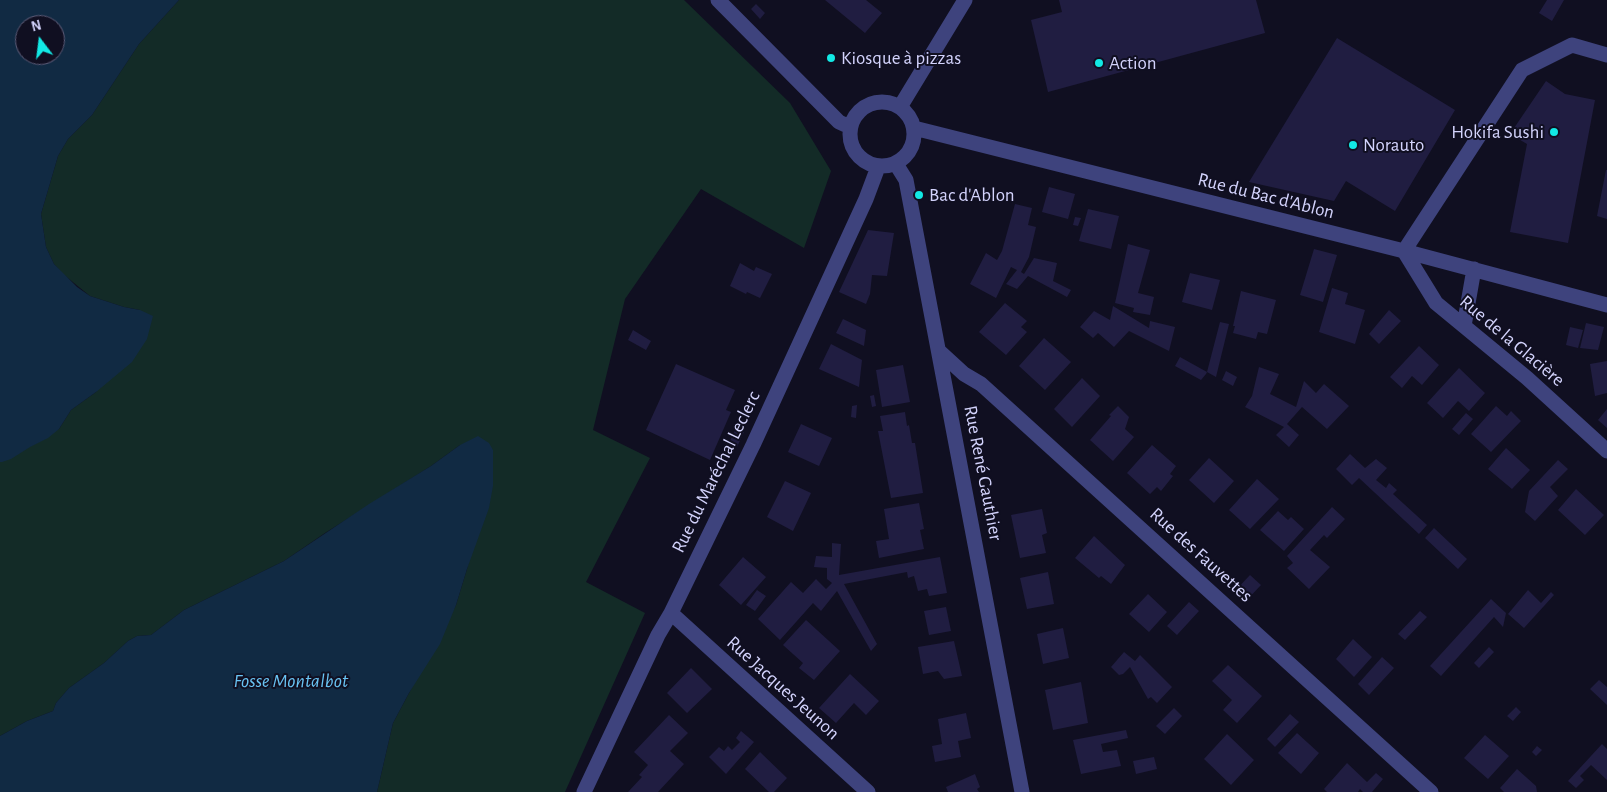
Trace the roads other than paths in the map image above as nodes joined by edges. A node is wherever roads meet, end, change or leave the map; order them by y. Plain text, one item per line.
1 (718, 0) edge
2 (965, 0) edge
3 (1607, 55) edge
4 (900, 108) junction
5 (850, 127) junction
6 (914, 128) junction
7 (896, 164) junction
8 (878, 167) junction
9 (1404, 251) junction
10 (1474, 269) junction
11 (1607, 305) edge
12 (1464, 326) junction
13 (940, 352) junction
14 (1607, 451) edge
15 (671, 613) junction
16 (584, 792) edge
17 (868, 792) edge
18 (1022, 792) edge
19 (1431, 792) edge

1 - 5 street
2 - 4 street
3 - 9 street
4 - 5 street
4 - 6 street
5 - 8 street
6 - 7 street
6 - 9 street, Rue du Bac d'Ablon
7 - 8 street
7 - 13 street, Rue René Gauthier
8 - 15 street, Rue du Maréchal Leclerc
9 - 10 street, Rue du Bac d'Ablon
9 - 12 street, Rue de la Glacière
10 - 11 street, Rue du Bac d'Ablon
10 - 12 street
12 - 14 street, Rue de la Glacière
13 - 18 street, Rue René Gauthier
13 - 19 street, Rue des Fauvettes
15 - 16 street, Rue du Maréchal Leclerc
15 - 17 street, Rue Jacques Jeunon

